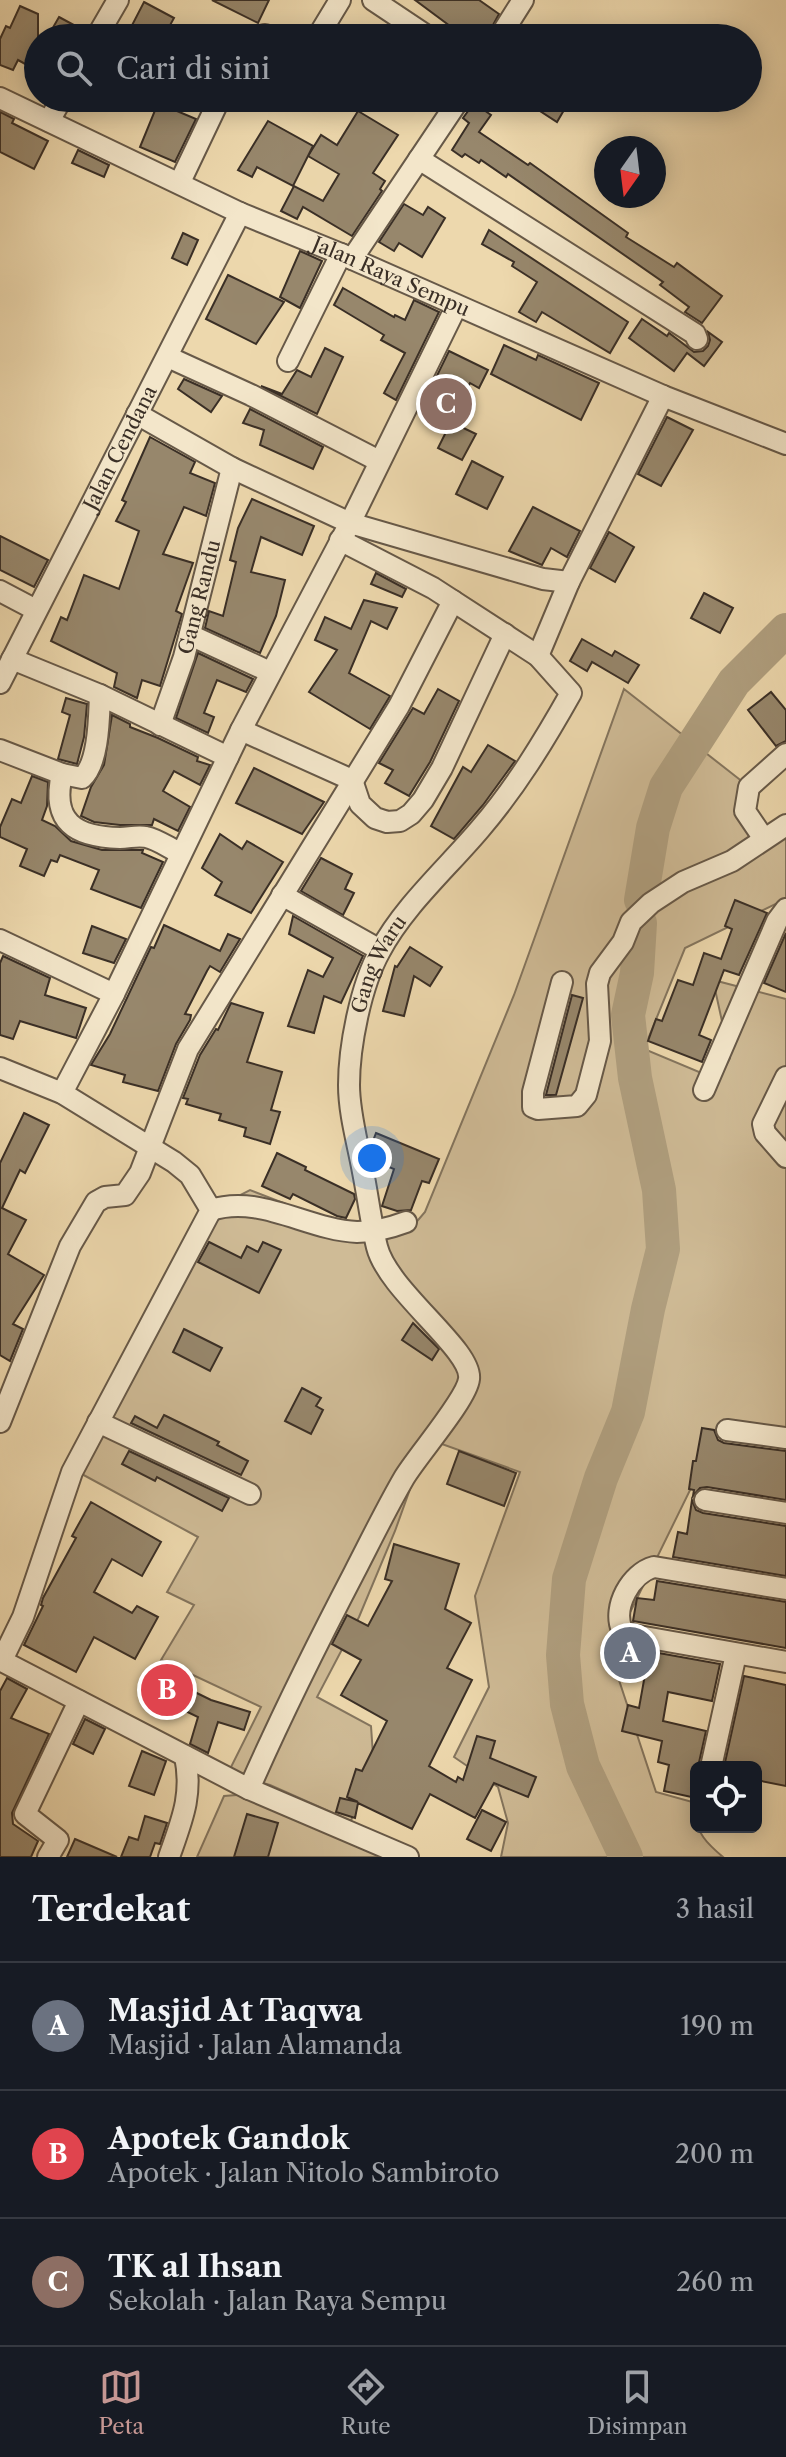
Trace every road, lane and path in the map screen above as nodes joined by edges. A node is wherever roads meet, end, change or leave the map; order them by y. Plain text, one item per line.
1 (118, 0) edge
2 (340, 0) edge
3 (373, 0) edge
4 (523, 0) edge
5 (104, 24) edge
6 (325, 24) edge
7 (409, 24) edge
8 (508, 24) edge
9 (0, 98) edge
10 (24, 109) edge
11 (30, 112) edge
12 (54, 112) edge
13 (213, 112) edge
14 (451, 112) edge
15 (49, 121) junction
16 (419, 159) junction
17 (180, 182) junction
18 (240, 213) junction
19 (347, 256) junction
20 (456, 307) junction
21 (697, 339) dead end
22 (168, 357) junction
23 (288, 361) dead end
24 (663, 396) junction
25 (137, 414) junction
26 (786, 444) edge
27 (379, 461) junction
28 (232, 468) junction
29 (345, 532) junction
30 (569, 582) junction
31 (0, 591) edge
32 (453, 601) junction
33 (36, 610) junction
34 (505, 634) junction
35 (190, 635) junction
36 (538, 656) junction
37 (12, 659) junction
38 (270, 672) junction
39 (0, 683) edge
40 (100, 695) junction
41 (160, 725) junction
42 (241, 730) junction
43 (0, 750) edge
44 (786, 754) edge
45 (228, 757) junction
46 (62, 774) junction
47 (352, 780) junction
48 (786, 825) edge
49 (764, 839) junction
50 (180, 853) junction
51 (282, 895) junction
52 (786, 909) edge
53 (0, 940) edge
54 (380, 950) junction
55 (562, 982) dead end
56 (114, 994) junction
57 (0, 1068) edge
58 (786, 1077) edge
59 (704, 1090) dead end
60 (62, 1093) junction
61 (150, 1148) junction
62 (786, 1157) edge
63 (211, 1210) junction
64 (406, 1222) dead end
65 (375, 1232) junction
66 (0, 1422) edge
67 (98, 1422) junction
68 (727, 1430) dead end
69 (786, 1438) edge
70 (250, 1494) dead end
71 (705, 1500) dead end
72 (786, 1513) edge
73 (786, 1589) edge
74 (736, 1654) junction
75 (1, 1660) edge
76 (786, 1662) edge
77 (79, 1701) junction
78 (185, 1756) junction
79 (712, 1761) edge
80 (221, 1774) junction
81 (249, 1789) junction
82 (188, 1797) junction
83 (48, 1857) edge
84 (169, 1857) edge
85 (408, 1857) edge

1 - 5 street
2 - 6 street
3 - 7 street
4 - 8 street
9 - 10 street, Jalan Raya Sempu
11 - 15 street, Jalan Raya Sempu
12 - 15 street
13 - 17 street
14 - 16 street
15 - 17 street, Jalan Raya Sempu
16 - 19 street
16 - 21 street
17 - 18 street, Jalan Raya Sempu
18 - 19 street, Jalan Raya Sempu
18 - 22 street, Jalan Cendana
19 - 20 street, Jalan Raya Sempu
19 - 23 street
20 - 24 street, Jalan Raya Sempu
20 - 27 street
22 - 25 street, Jalan Cendana
22 - 27 street
24 - 26 street, Jalan Raya Sempu
24 - 30 street
25 - 28 street
25 - 33 street, Jalan Cendana
27 - 29 street
28 - 29 street
28 - 35 street, Gang Randu
29 - 30 street
29 - 32 street
29 - 38 street
30 - 36 street
31 - 33 street
32 - 34 street
32 - 47 street
33 - 37 street, Jalan Cendana
34 - 36 street
34 - 47 street
35 - 38 street
35 - 41 street, Gang Randu
36 - 54 street, Gang Waru
37 - 39 street, Jalan Cendana
37 - 40 street
38 - 42 street
40 - 41 street
40 - 46 street
41 - 45 street
42 - 45 street
42 - 47 street
43 - 46 street
44 - 49 street
45 - 50 street
46 - 50 street
47 - 51 street
48 - 49 street
49 - 55 street
50 - 56 street
51 - 54 street
51 - 61 street
52 - 59 street
53 - 56 street
54 - 65 street, Gang Waru
56 - 60 street
57 - 60 street
58 - 62 street
60 - 61 street
61 - 63 street
61 - 66 street
63 - 65 street
63 - 67 street
64 - 65 street
65 - 81 street, Gang Waru
67 - 70 street
67 - 75 street
68 - 69 street
71 - 72 street
73 - 74 street
74 - 76 street
74 - 79 street
75 - 77 street
77 - 78 street
77 - 83 street
78 - 80 street
78 - 82 street
80 - 81 street
80 - 82 street
81 - 85 street
82 - 84 street

